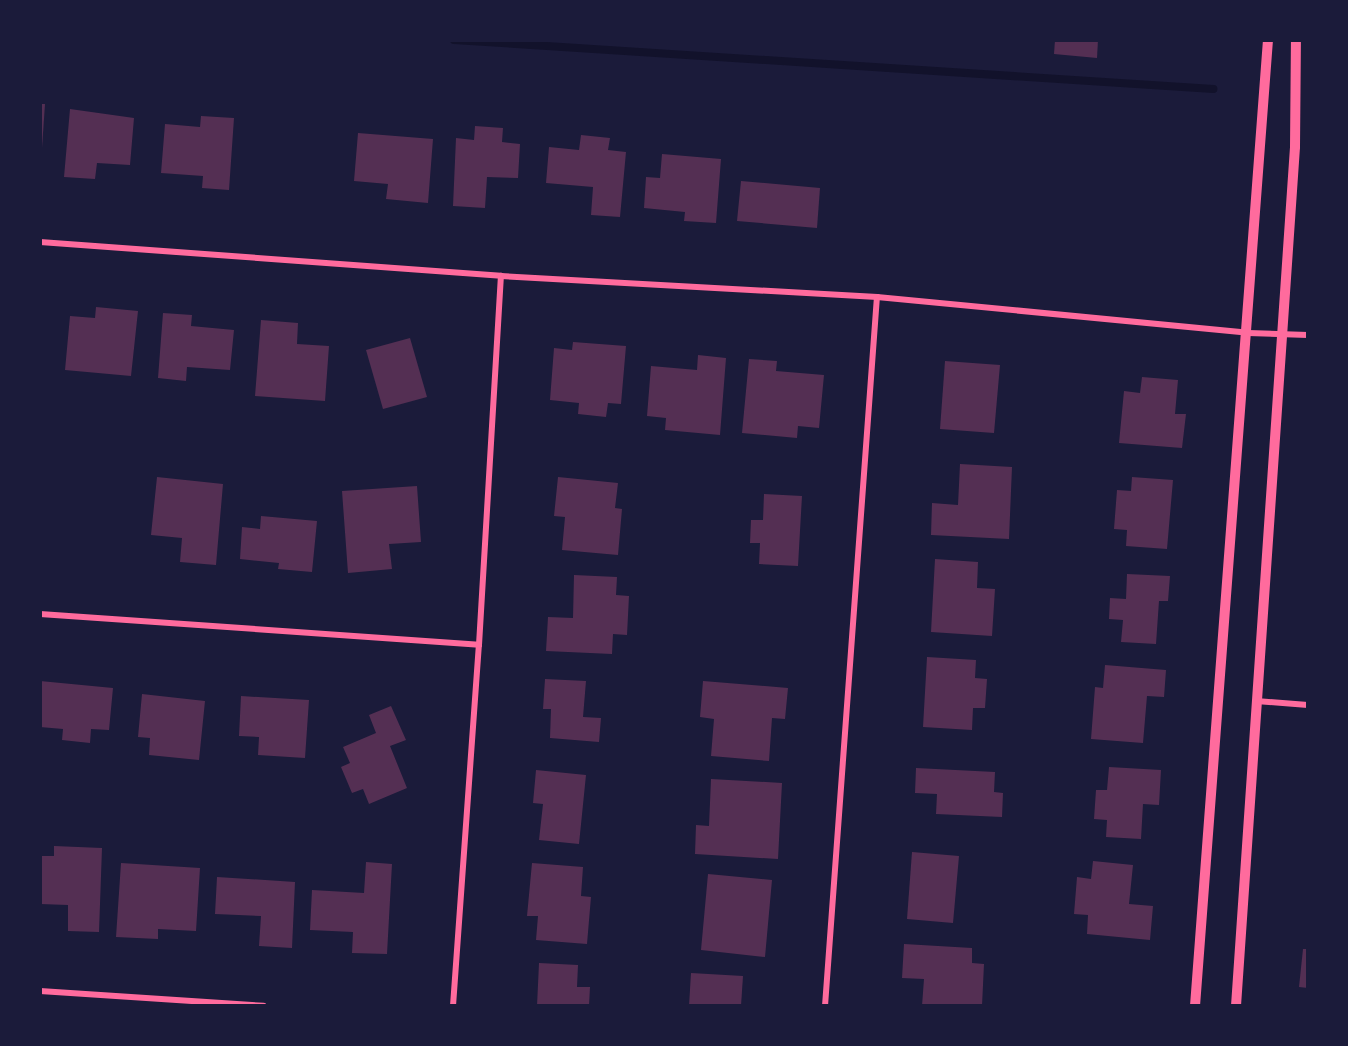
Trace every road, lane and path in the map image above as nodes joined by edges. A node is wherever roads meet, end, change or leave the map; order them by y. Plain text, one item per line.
1 (1268, 40) edge
2 (1296, 40) edge
3 (40, 242) edge
4 (501, 276) junction
5 (877, 297) junction
6 (1248, 333) junction
7 (1283, 333) junction
8 (1308, 335) edge
9 (40, 614) edge
10 (479, 645) junction
11 (1256, 701) junction
12 (1308, 705) edge
13 (40, 991) edge
14 (263, 1005) edge
15 (453, 1005) edge
16 (825, 1005) edge
17 (1195, 1005) edge
18 (1236, 1005) edge

1 - 6 street
2 - 7 street
3 - 4 street
4 - 5 street
4 - 10 street
5 - 6 street
5 - 16 street
6 - 7 street
6 - 17 street
7 - 8 street
7 - 11 street
9 - 10 street
10 - 15 street
11 - 12 street
11 - 18 street
13 - 14 street

